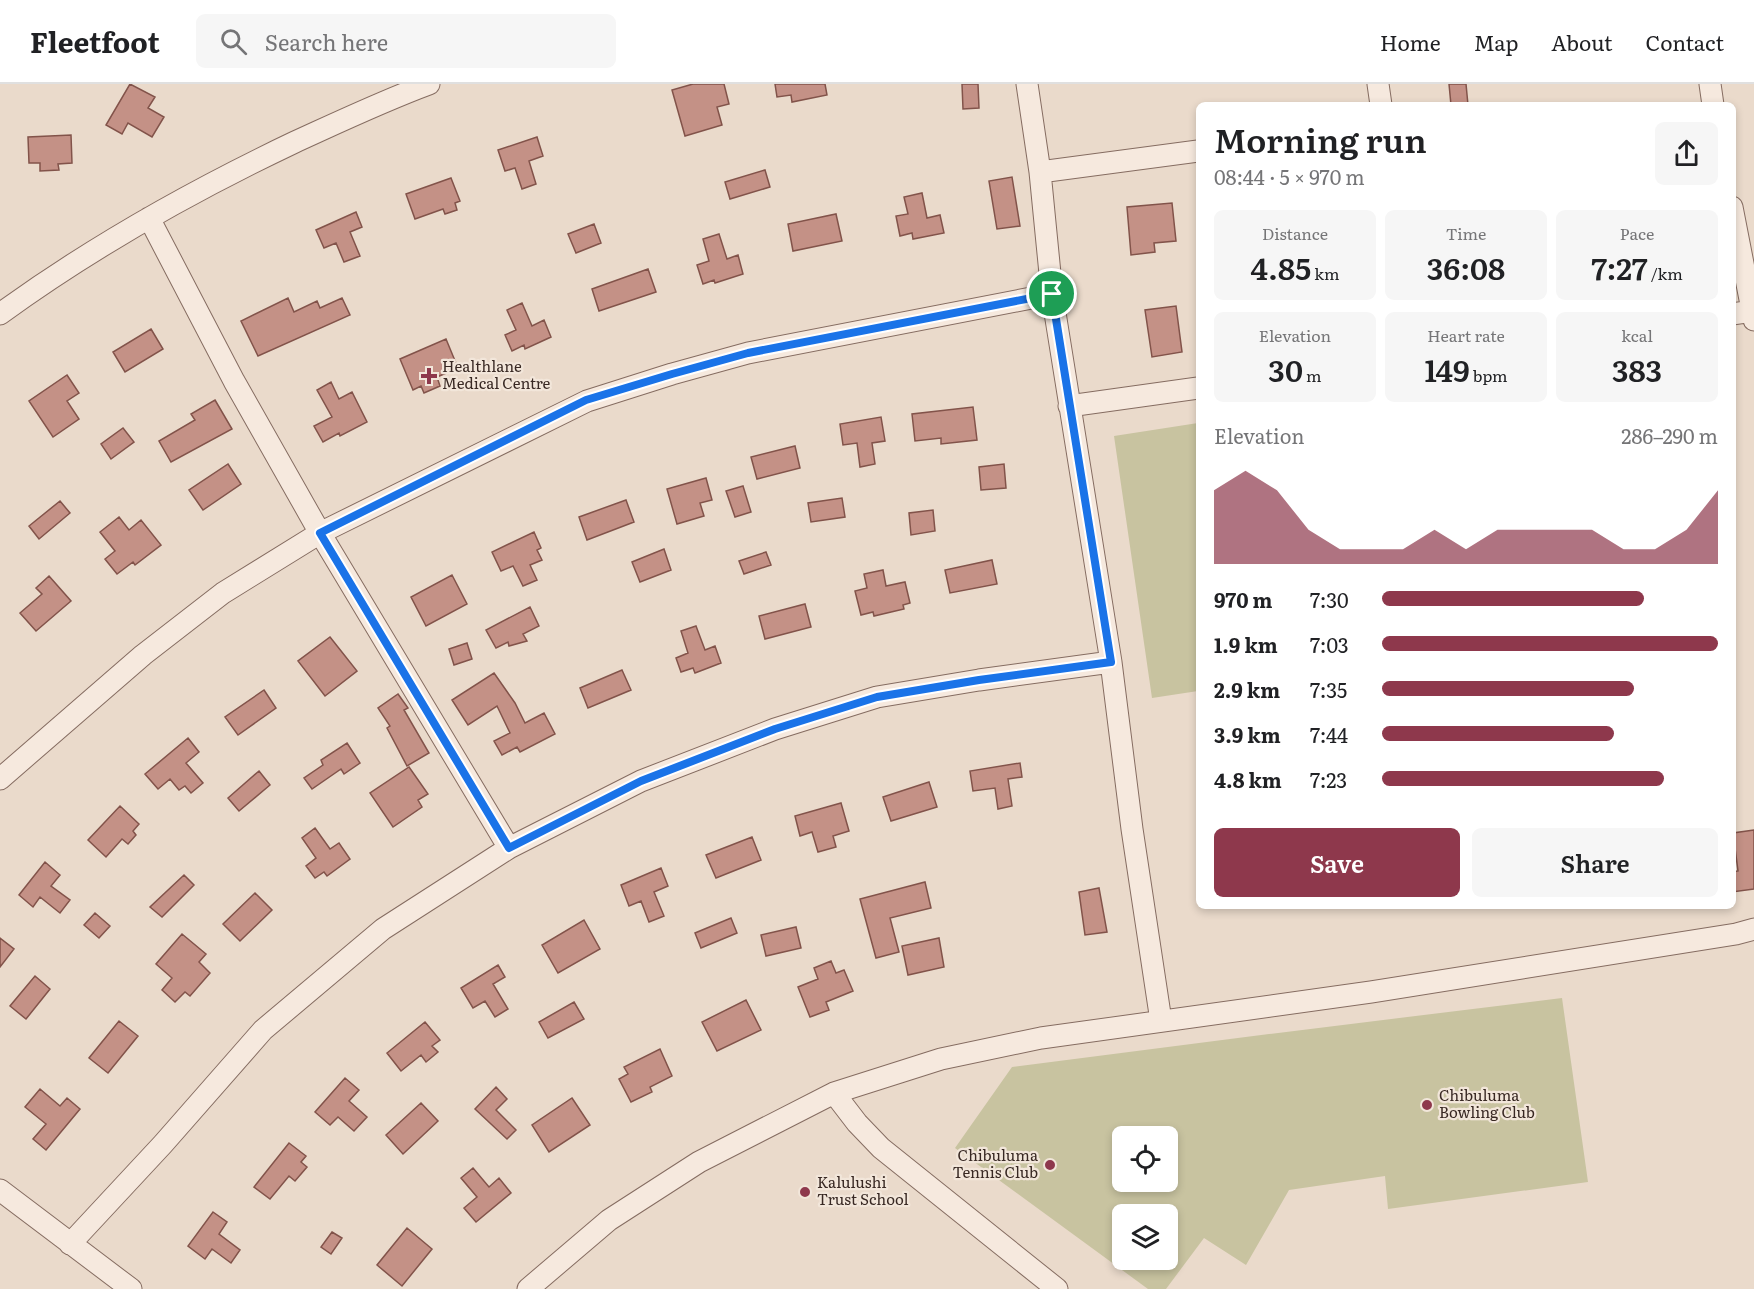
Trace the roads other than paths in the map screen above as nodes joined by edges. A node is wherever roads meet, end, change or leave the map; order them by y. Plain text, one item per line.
1 (429, 84) edge
2 (1027, 84) edge
3 (1378, 84) edge
4 (1710, 84) edge
5 (395, 90) edge
6 (1381, 102) edge
7 (1713, 102) edge
8 (1196, 151) edge
9 (1040, 172) junction
10 (149, 218) junction
11 (1736, 238) edge
12 (1052, 294) junction
13 (0, 314) edge
14 (1746, 315) edge
15 (1196, 388) edge
16 (1069, 406) junction
17 (320, 533) junction
18 (1111, 662) junction
19 (0, 779) edge
20 (509, 848) junction
21 (1748, 933) edge
22 (1161, 1021) junction
23 (834, 1093) junction
24 (0, 1190) edge
25 (70, 1244) junction
26 (131, 1289) edge
27 (528, 1289) edge
28 (1057, 1289) edge

1 - 5 street
2 - 9 street
3 - 6 street
4 - 7 street
5 - 10 street
8 - 9 street
9 - 12 street
10 - 13 street
10 - 17 street
11 - 14 street
12 - 16 street
12 - 17 street
15 - 16 street
16 - 18 street
17 - 19 street
17 - 20 street
18 - 20 street
18 - 22 street
20 - 25 street
21 - 22 street
22 - 23 street
23 - 27 street
23 - 28 street
24 - 25 street
25 - 26 street

